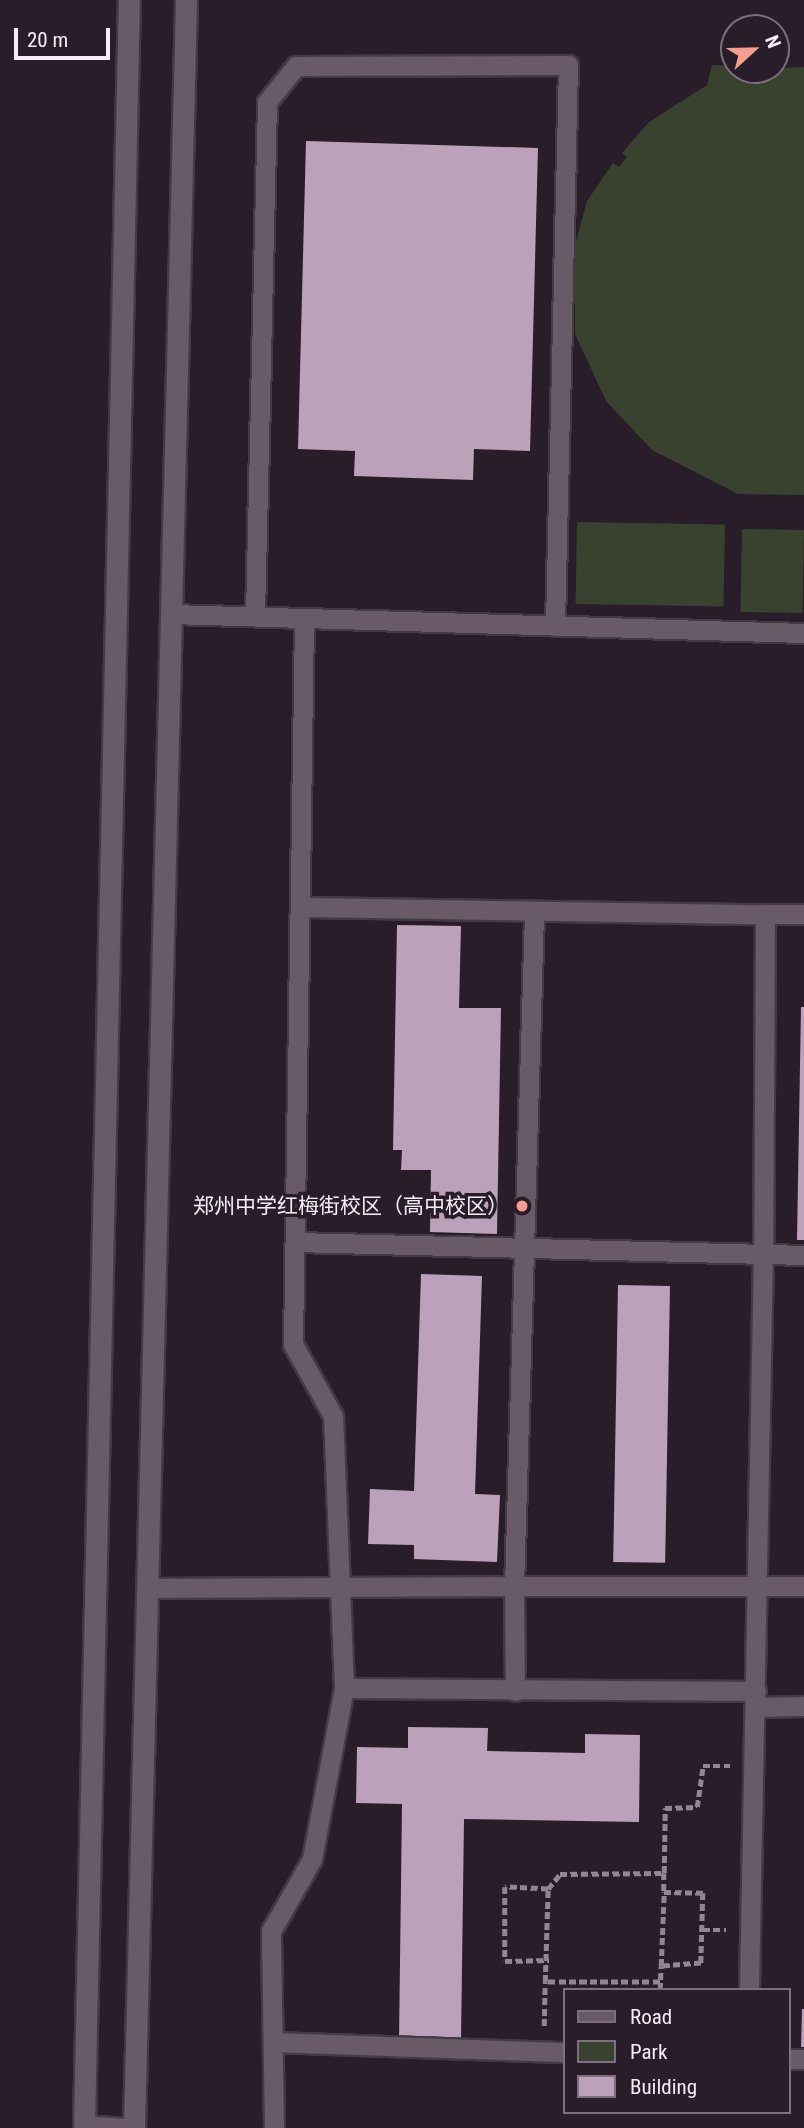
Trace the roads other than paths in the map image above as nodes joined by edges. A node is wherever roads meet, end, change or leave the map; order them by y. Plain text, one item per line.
1 (129, 0) edge
2 (186, 0) edge
3 (171, 614) junction
4 (255, 615) junction
5 (304, 619) junction
6 (555, 626) junction
7 (804, 633) edge
8 (300, 907) junction
9 (534, 913) junction
10 (765, 914) junction
11 (804, 914) edge
12 (295, 1242) junction
13 (524, 1247) junction
14 (764, 1253) junction
15 (804, 1255) edge
16 (514, 1586) junction
17 (804, 1586) edge
18 (148, 1588) junction
19 (756, 1588) junction
20 (337, 1590) junction
21 (344, 1688) junction
22 (515, 1691) junction
23 (755, 1699) junction
24 (804, 1706) edge
25 (749, 1988) edge
26 (275, 2042) junction
27 (562, 2052) edge
28 (84, 2125) joint
29 (126, 2128) edge
30 (134, 2128) edge
31 (274, 2128) edge

1 - 28 street
2 - 3 street
3 - 4 lane
3 - 18 street
4 - 5 lane
4 - 6 lane
5 - 6 lane
5 - 8 lane
6 - 7 lane
8 - 9 lane
8 - 12 lane
9 - 10 lane
9 - 13 lane
10 - 11 lane
10 - 14 lane
12 - 13 lane
12 - 20 lane
13 - 14 lane
13 - 16 lane
14 - 15 lane
14 - 19 lane
16 - 19 lane
16 - 20 lane
16 - 22 lane
17 - 19 lane
18 - 20 lane
18 - 30 street
19 - 23 lane
20 - 21 lane
21 - 22 lane
21 - 26 lane
22 - 23 lane
23 - 24 lane
23 - 25 lane
26 - 27 lane
26 - 31 lane
28 - 29 lane

